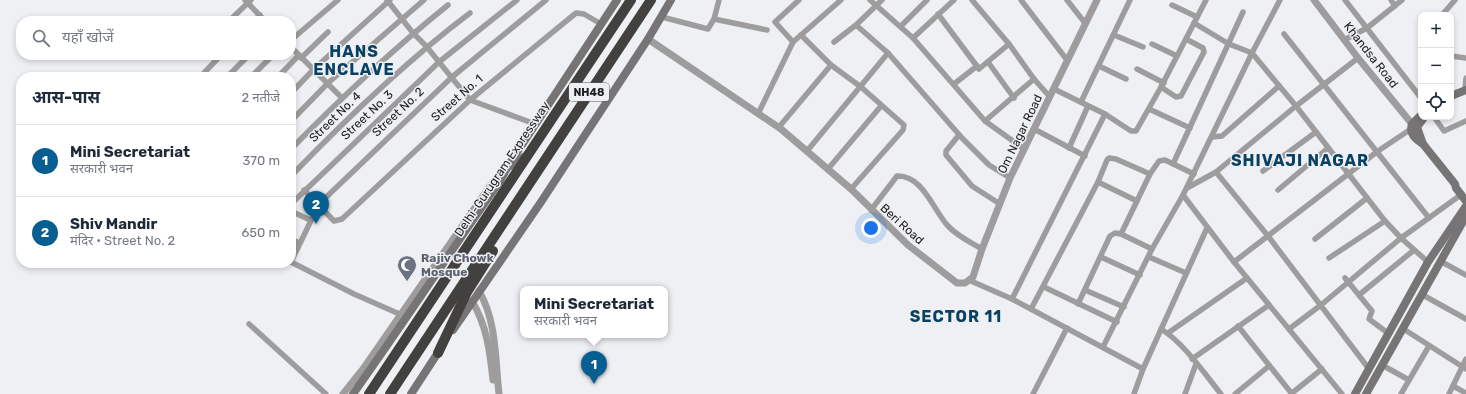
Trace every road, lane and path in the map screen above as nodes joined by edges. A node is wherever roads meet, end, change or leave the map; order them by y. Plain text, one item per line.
1 (338, 0) edge
2 (424, 0) edge
3 (517, 0) edge
4 (546, 0) edge
5 (631, 0) edge
6 (651, 0) edge
7 (671, 0) edge
8 (719, 0) edge
9 (799, 0) edge
10 (841, 0) edge
11 (870, 0) edge
12 (882, 0) edge
13 (927, 0) edge
14 (954, 0) edge
15 (972, 0) edge
16 (1022, 0) edge
17 (1067, 0) edge
18 (1097, 0) edge
19 (1130, 0) edge
20 (1206, 0) edge
21 (1280, 0) edge
22 (1314, 0) edge
23 (1345, 0) edge
24 (1391, 0) edge
25 (1402, 0) edge
26 (1455, 0) edge
27 (248, 1) edge
28 (389, 1) edge
29 (614, 1) edge
30 (448, 5) dead end
31 (1172, 5) dead end
32 (876, 6) junction
33 (1395, 6) junction
34 (1243, 12) dead end
35 (1445, 12) edge
36 (470, 14) dead end
37 (938, 14) junction
38 (260, 15) edge
39 (234, 16) edge
40 (662, 17) junction
41 (401, 18) junction
42 (714, 19) junction
43 (1196, 20) junction
44 (602, 24) junction
45 (1085, 24) junction
46 (856, 25) junction
47 (901, 26) junction
48 (1367, 28) junction
49 (767, 30) dead end
50 (328, 32) dead end
51 (413, 34) junction
52 (1284, 34) dead end
53 (1114, 35) junction
54 (296, 36) edge
55 (801, 36) junction
56 (913, 38) junction
57 (1186, 39) junction
58 (648, 40) junction
59 (1344, 40) junction
60 (793, 42) junction
61 (834, 42) dead end
62 (1010, 44) junction
63 (1152, 44) dead end
64 (1229, 44) junction
65 (426, 46) junction
66 (1143, 47) dead end
67 (296, 53) edge
68 (888, 53) junction
69 (1252, 53) junction
70 (1177, 56) junction
71 (1454, 56) edge
72 (300, 57) junction
73 (1358, 58) junction
74 (1466, 58) edge
75 (216, 60) edge
76 (244, 60) edge
77 (268, 60) edge
78 (1067, 60) junction
79 (439, 62) junction
80 (988, 62) junction
81 (831, 65) junction
82 (977, 66) junction
83 (1098, 66) junction
84 (314, 69) junction
85 (1137, 69) dead end
86 (204, 72) dead end
87 (232, 72) edge
88 (256, 72) edge
89 (284, 72) edge
90 (452, 77) junction
91 (1466, 78) edge
92 (1034, 79) junction
93 (1126, 79) dead end
94 (328, 83) junction
95 (954, 84) junction
96 (1163, 85) junction
97 (1325, 85) junction
98 (1280, 86) junction
99 (861, 87) junction
100 (296, 88) edge
101 (1054, 89) junction
102 (1466, 91) edge
103 (1418, 94) edge
104 (1454, 95) edge
105 (1050, 97) junction
106 (342, 98) junction
107 (1014, 98) junction
108 (1454, 99) edge
109 (470, 100) junction
110 (1081, 102) junction
111 (881, 106) junction
112 (1088, 106) junction
113 (1296, 106) junction
114 (1149, 109) junction
115 (758, 114) junction
116 (1105, 114) junction
117 (296, 116) edge
118 (1418, 118) edge
119 (1420, 120) edge
120 (1436, 120) edge
121 (984, 121) junction
122 (1466, 121) edge
123 (535, 124) junction
124 (1411, 126) junction
125 (779, 127) junction
126 (1190, 128) junction
127 (1034, 129) junction
128 (1316, 132) junction
129 (959, 135) junction
130 (1212, 137) junction
131 (296, 144) edge
132 (1423, 144) junction
133 (1069, 148) junction
134 (1328, 148) junction
135 (1024, 149) junction
136 (806, 151) junction
137 (1378, 151) junction
138 (527, 155) junction
139 (1085, 156) junction
140 (1173, 164) junction
141 (507, 168) junction
142 (828, 169) junction
143 (296, 171) edge
144 (1263, 171) dead end
145 (1216, 172) junction
146 (1150, 174) junction
147 (1194, 174) junction
148 (1349, 174) junction
149 (1010, 178) junction
150 (1098, 182) junction
151 (529, 184) junction
152 (1187, 188) junction
153 (851, 189) junction
154 (304, 190) junction
155 (1278, 190) dead end
156 (1183, 196) junction
157 (1465, 196) edge
158 (1367, 198) junction
159 (296, 199) edge
160 (1137, 201) junction
161 (319, 204) junction
162 (1000, 204) junction
163 (1466, 206) edge
164 (871, 210) junction
165 (296, 213) edge
166 (1466, 216) edge
167 (1429, 218) junction
168 (310, 220) junction
169 (1385, 221) junction
170 (1207, 228) junction
171 (1121, 234) junction
172 (1268, 236) junction
173 (1401, 238) junction
174 (1316, 239) dead end
175 (296, 242) edge
176 (299, 243) junction
177 (982, 249) junction
178 (1152, 249) junction
179 (296, 250) edge
180 (1414, 250) junction
181 (1101, 257) junction
182 (1149, 257) junction
183 (1329, 258) dead end
184 (1440, 261) junction
185 (1234, 262) junction
186 (1428, 262) junction
187 (296, 265) edge
188 (1186, 273) junction
189 (1140, 275) junction
190 (1466, 275) edge
191 (1247, 278) junction
192 (1346, 279) junction
193 (971, 280) junction
194 (1044, 287) junction
195 (1085, 290) junction
196 (479, 291) junction
197 (1421, 294) junction
198 (1359, 295) junction
199 (1012, 299) junction
200 (472, 301) junction
201 (1078, 304) junction
202 (1269, 305) junction
203 (1321, 305) junction
204 (1124, 307) junction
205 (1031, 309) junction
206 (404, 316) junction
207 (1466, 319) edge
208 (1117, 322) junction
209 (249, 324) dead end
210 (1238, 326) junction
211 (1067, 328) junction
212 (1161, 329) junction
213 (1289, 329) junction
214 (1395, 331) junction
215 (1168, 333) junction
216 (1429, 346) junction
217 (1104, 347) junction
218 (438, 353) junction
219 (1192, 359) junction
220 (1466, 359) edge
221 (1196, 364) junction
222 (1382, 365) junction
223 (1269, 366) junction
224 (1464, 368) edge
225 (1143, 369) junction
226 (1322, 369) junction
227 (1369, 369) junction
228 (1409, 380) junction
229 (1452, 386) junction
230 (326, 394) edge
231 (343, 394) edge
232 (353, 394) edge
233 (369, 394) edge
234 (390, 394) edge
235 (411, 394) edge
236 (494, 394) edge
237 (499, 394) edge
238 (1033, 394) edge
239 (1134, 394) edge
240 (1185, 394) edge
241 (1222, 394) edge
242 (1235, 394) edge
243 (1291, 394) edge
244 (1342, 394) edge
245 (1355, 394) edge
246 (1366, 394) edge
247 (1401, 394) edge
248 (1449, 394) edge
249 (1466, 394) edge

1 - 54 street
2 - 41 street
3 - 79 street, Street No. 3
4 - 90 street, Street No. 2
5 - 138 highway, Delhi-Gurugram Expressway / NH48
6 - 151 highway, NH48
7 - 40 main road
8 - 42 street
9 - 60 street
10 - 55 street
11 - 32 street
12 - 32 street
13 - 47 street
14 - 37 street
15 - 62 street
16 - 78 street
17 - 45 street
18 - 45 street, Om Nagar Road
19 - 53 street
20 - 43 street
21 - 69 street
22 - 59 street, Khandsa Road
23 - 48 street
24 - 33 street
25 - 33 street
26 - 35 street
27 - 38 street
27 - 39 street
28 - 41 street
28 - 84 street
29 - 44 main road
30 - 51 street
31 - 43 street
32 - 46 street
32 - 47 street
33 - 48 street
34 - 64 street
36 - 65 street, Street No. 4
37 - 56 street
37 - 82 street
40 - 42 street
40 - 58 main road
41 - 51 street
41 - 94 street
42 - 49 street
43 - 57 street
43 - 64 street
44 - 109 street, Street No. 1
44 - 123 main road
45 - 78 street, Om Nagar Road
46 - 61 street
46 - 68 street
47 - 56 street
48 - 59 street
48 - 103 street
50 - 72 street
51 - 65 street
51 - 106 street
52 - 97 street
53 - 66 street
53 - 83 street
55 - 60 street
55 - 81 street
56 - 95 street
57 - 70 street
57 - 96 street
58 - 115 street, Beri Road
58 - 196 main road
59 - 73 street, Khandsa Road
60 - 115 street
62 - 80 street
62 - 92 street
63 - 70 street
64 - 69 street
64 - 126 street
65 - 79 street
65 - 143 street, Street No. 4
67 - 72 street
68 - 99 street
68 - 129 street
69 - 98 street
69 - 130 street
70 - 96 street
71 - 74 street
72 - 84 street
72 - 89 street
73 - 97 street
73 - 124 street, Khandsa Road
75 - 86 street
76 - 87 street
77 - 88 street
78 - 101 street, Om Nagar Road
79 - 90 street
79 - 154 street, Street No. 3
80 - 82 street
80 - 107 street
81 - 99 street
81 - 125 street
82 - 95 street
83 - 93 street
83 - 110 street
84 - 94 street
84 - 100 street
85 - 96 street
90 - 109 street
90 - 161 street, Street No. 2
91 - 102 street
92 - 105 street
92 - 107 street
94 - 106 street
94 - 117 street
95 - 121 street
96 - 114 street
97 - 113 street
97 - 137 street
98 - 113 street
98 - 130 street
99 - 111 street
99 - 136 street
101 - 105 street, Om Nagar Road
101 - 110 street
102 - 104 main road
102 - 108 main road
105 - 127 street, Om Nagar Road
106 - 131 street
107 - 121 street
109 - 123 street
109 - 161 street, Street No. 1
110 - 112 street
111 - 142 street
111 - 153 street
112 - 116 street
112 - 133 street
113 - 128 street
113 - 145 street
114 - 116 street
114 - 126 street
115 - 125 street, Beri Road
116 - 139 street
118 - 124 main road
119 - 132 main road
120 - 122 street
121 - 135 street
123 - 141 main road
124 - 132 main road
124 - 137 street
125 - 136 street, Beri Road
126 - 140 street
127 - 133 street
127 - 135 street, Om Nagar Road
128 - 134 street
128 - 144 street
129 - 149 street
129 - 162 street
130 - 147 street
132 - 157 main road
133 - 139 street
134 - 148 street
134 - 155 street
135 - 149 street, Om Nagar Road
136 - 142 street, Beri Road
137 - 148 street
137 - 167 street
138 - 141 main road
138 - 233 highway, Delhi-Gurugram Expressway / NH48
139 - 199 street
140 - 146 street
140 - 147 street
141 - 206 main road
142 - 153 street, Beri Road
145 - 152 street
145 - 172 street
146 - 150 street
146 - 160 street
147 - 152 street
148 - 158 street
148 - 172 street
149 - 162 street, Om Nagar Road
150 - 160 street
150 - 194 street
151 - 218 highway
151 - 234 highway, NH48
152 - 156 street
153 - 164 street, Beri Road
154 - 159 street, Street No. 3
154 - 161 street
156 - 170 street
156 - 178 street
157 - 167 street
158 - 169 street
158 - 174 street
160 - 171 street
161 - 168 street, Street No. 2
162 - 177 street, Om Nagar Road
163 - 186 main road
164 - 177 street
164 - 193 street, Beri Road
165 - 168 street
166 - 184 main road
167 - 173 street
168 - 176 street, Street No. 2
169 - 173 street
169 - 183 street
170 - 185 street
170 - 188 street
171 - 178 street
171 - 181 street
172 - 185 street
172 - 203 street
173 - 180 street
173 - 192 street
175 - 176 street
176 - 179 street, Street No. 2
177 - 193 street, Om Nagar Road
178 - 182 street
180 - 186 street
180 - 198 street
181 - 189 street
181 - 195 street
182 - 188 street
182 - 189 street
184 - 190 street
184 - 197 main road
185 - 191 street
186 - 214 main road
187 - 206 street
188 - 212 street
189 - 204 street
191 - 202 street
191 - 215 street
192 - 198 street
192 - 203 street
193 - 199 street, Beri Road
194 - 201 street
194 - 205 street
195 - 201 street
195 - 204 street
196 - 200 main road
196 - 237 street
197 - 207 street
197 - 214 main road
198 - 214 street
199 - 205 street, Beri Road
200 - 218 main road
200 - 236 street
201 - 208 street
202 - 210 street
202 - 213 street
203 - 213 street
203 - 227 street
204 - 208 street
205 - 211 street, Beri Road
206 - 231 street
206 - 232 main road
208 - 217 street
209 - 230 street
210 - 219 street
210 - 223 street
211 - 217 street, Beri Road
211 - 238 street
212 - 215 street
212 - 225 street
213 - 226 street
214 - 216 street
214 - 222 main road
214 - 227 main road
215 - 219 street
216 - 224 street
216 - 228 street
217 - 225 street, Beri Road
218 - 235 main road
219 - 221 street
220 - 224 street
221 - 240 street
221 - 241 street
222 - 228 street
222 - 246 main road
223 - 242 street
223 - 243 street
224 - 229 street
225 - 239 street
226 - 243 street
226 - 244 street
227 - 245 main road
228 - 247 street
229 - 248 street
229 - 249 street

